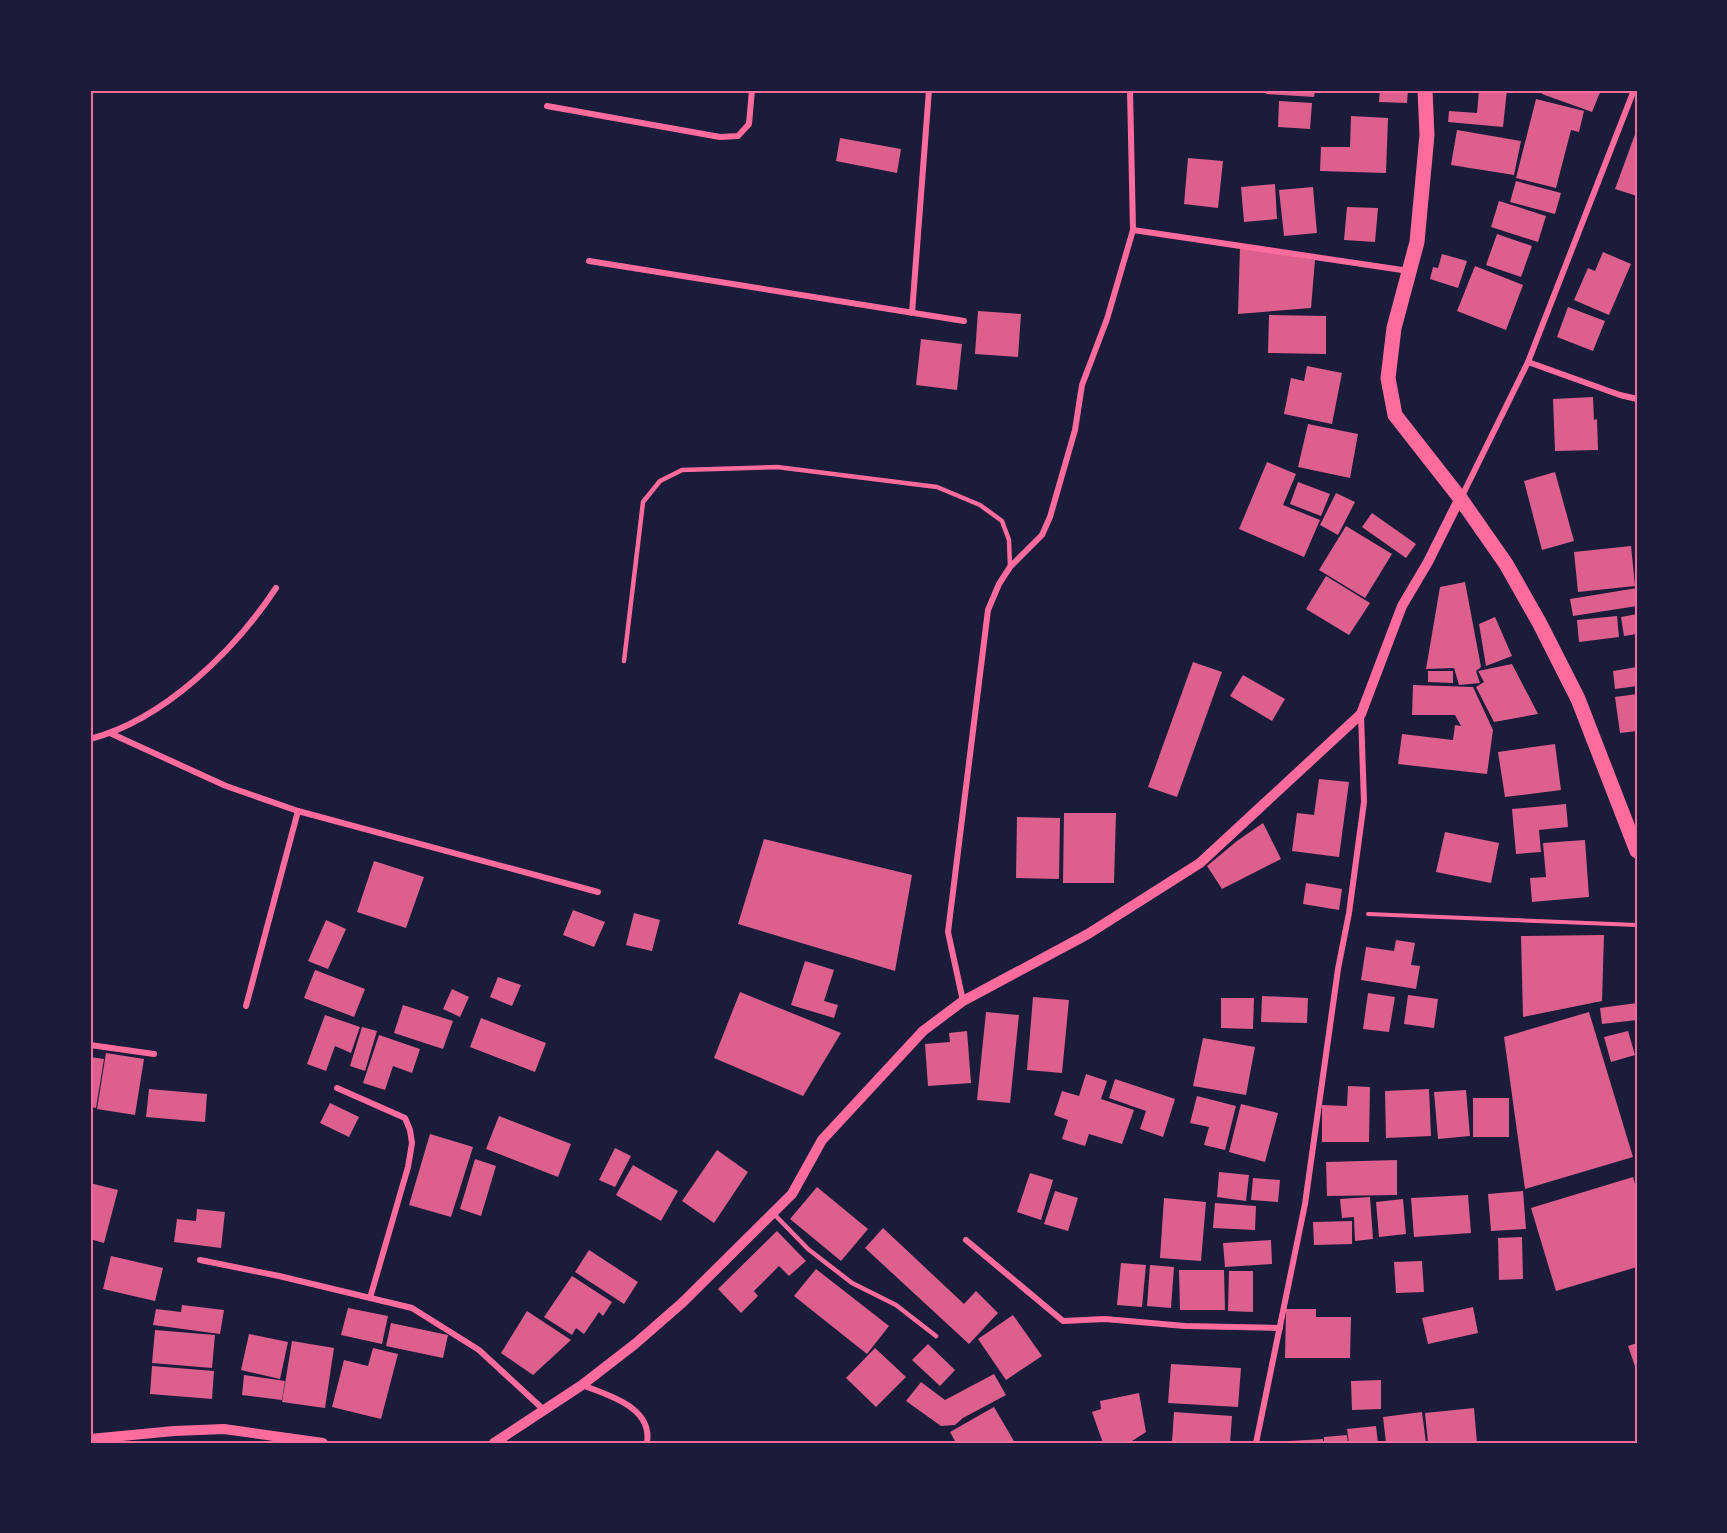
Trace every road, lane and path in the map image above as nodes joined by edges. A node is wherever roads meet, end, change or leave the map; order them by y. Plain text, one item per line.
1 (752, 90) edge
2 (929, 90) edge
3 (1130, 90) edge
4 (1425, 90) edge
5 (1634, 90) edge
6 (547, 106) dead end
7 (1133, 230) junction
8 (589, 261) dead end
9 (1409, 271) junction
10 (912, 313) junction
11 (964, 321) dead end
12 (1528, 362) junction
13 (1637, 399) edge
14 (1460, 498) junction
15 (1010, 567) junction
16 (276, 588) dead end
17 (624, 661) dead end
18 (1361, 714) junction
19 (112, 734) junction
20 (90, 739) edge
21 (298, 812) junction
22 (1637, 850) edge
23 (598, 892) dead end
24 (1349, 914) junction
25 (1637, 925) edge
26 (963, 1001) junction
27 (246, 1006) dead end
28 (90, 1045) edge
29 (154, 1054) dead end
30 (337, 1088) dead end
31 (774, 1213) junction
32 (966, 1240) dead end
33 (200, 1260) dead end
34 (370, 1298) junction
35 (1280, 1328) junction
36 (936, 1336) dead end
37 (582, 1385) junction
38 (544, 1410) junction
39 (150, 1438) edge
40 (90, 1439) edge
41 (323, 1443) edge
42 (494, 1443) edge
43 (647, 1443) edge
44 (1256, 1443) edge

1 - 6 street
2 - 10 street
3 - 7 street
4 - 9 main road
5 - 12 street
7 - 9 street
7 - 15 street
8 - 10 street
9 - 14 main road
10 - 11 street
12 - 13 street
12 - 14 street
14 - 18 street
14 - 22 main road
15 - 17 lane
15 - 26 street
16 - 19 street
18 - 24 street
18 - 26 street
19 - 20 street
19 - 21 street
21 - 23 street
21 - 27 street
24 - 25 path
24 - 35 street
26 - 31 street
28 - 29 street
30 - 34 street
31 - 36 lane
31 - 37 street
32 - 35 street
33 - 34 street
34 - 38 street
35 - 44 street
37 - 38 street
37 - 43 street
38 - 42 street
39 - 40 street
39 - 41 street

